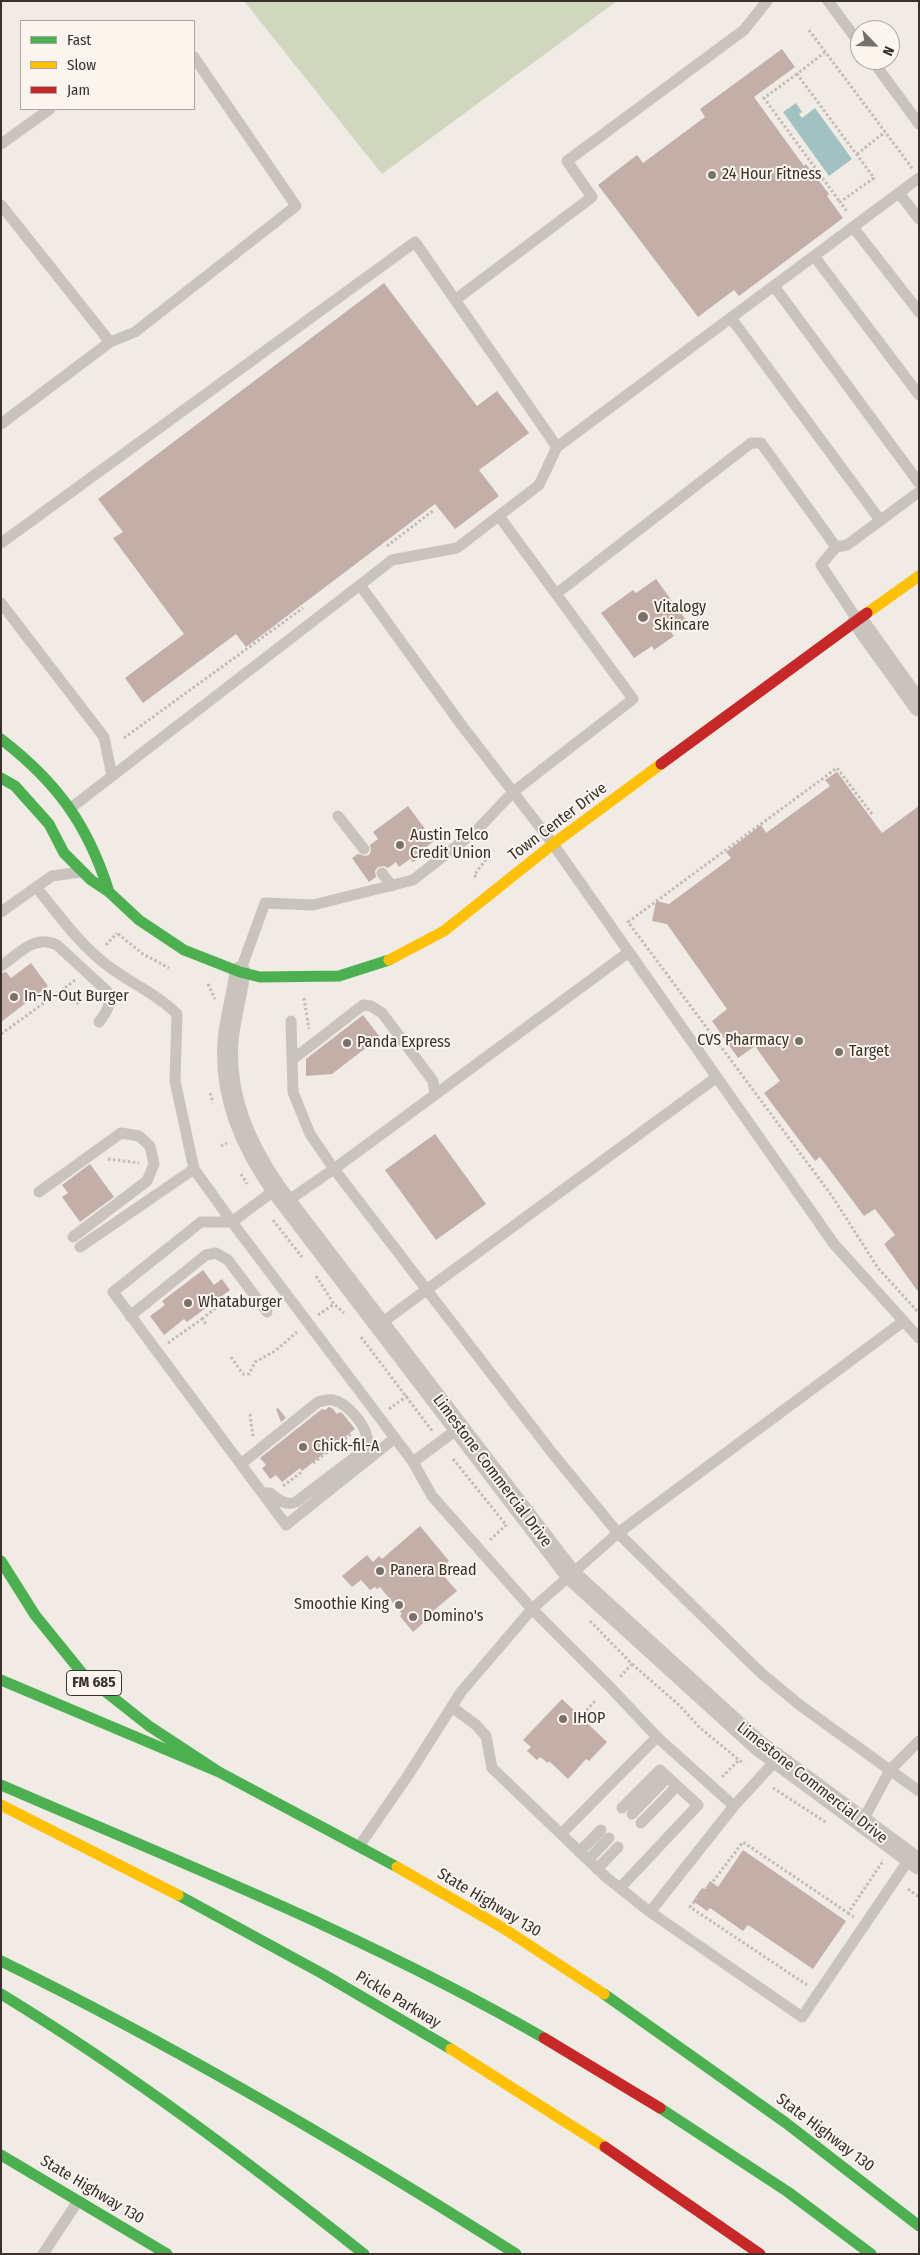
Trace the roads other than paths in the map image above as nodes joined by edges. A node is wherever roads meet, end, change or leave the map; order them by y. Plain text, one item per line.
1 (767, 1) edge
2 (828, 1) edge
3 (850, 31) edge
4 (195, 58) edge
5 (879, 70) edge
6 (49, 110) edge
7 (919, 124) edge
8 (1, 144) edge
9 (919, 178) edge
10 (899, 193) junction
11 (1, 205) edge
12 (919, 219) edge
13 (852, 222) junction
14 (814, 256) junction
15 (774, 286) junction
16 (455, 300) junction
17 (919, 312) edge
18 (731, 318) junction
19 (110, 342) junction
20 (919, 395) edge
21 (1, 424) edge
22 (556, 448) junction
23 (919, 483) edge
24 (919, 492) edge
25 (499, 516) junction
26 (880, 520) junction
27 (1, 543) edge
28 (836, 547) junction
29 (919, 576) edge
30 (360, 585) junction
31 (556, 594) junction
32 (1, 603) edge
33 (858, 620) junction
34 (919, 706) edge
35 (1, 739) edge
36 (112, 776) junction
37 (1, 778) edge
38 (513, 792) junction
39 (72, 807) junction
40 (338, 816) dead end
41 (49, 824) junction
42 (553, 844) junction
43 (364, 849) dead end
44 (64, 853) junction
45 (83, 872) junction
46 (382, 873) dead end
47 (52, 876) junction
48 (36, 886) junction
49 (392, 886) junction
50 (109, 892) junction
51 (1, 912) edge
52 (629, 952) junction
53 (1, 966) edge
54 (240, 972) junction
55 (291, 1021) dead end
56 (99, 1022) dead end
57 (292, 1060) junction
58 (717, 1077) junction
59 (435, 1094) junction
60 (194, 1169) junction
61 (334, 1169) junction
62 (40, 1192) dead end
63 (281, 1195) junction
64 (232, 1222) junction
65 (427, 1290) junction
66 (267, 1312) dead end
67 (130, 1316) junction
68 (904, 1321) junction
69 (380, 1324) junction
70 (919, 1338) edge
71 (459, 1428) junction
72 (395, 1438) junction
73 (413, 1462) junction
74 (241, 1464) junction
75 (262, 1493) junction
76 (618, 1533) junction
77 (1, 1561) edge
78 (571, 1575) junction
79 (532, 1609) junction
80 (1, 1680) edge
81 (452, 1707) junction
82 (657, 1737) junction
83 (919, 1741) edge
84 (777, 1759) junction
85 (890, 1770) junction
86 (219, 1772) junction
87 (1, 1785) edge
88 (677, 1786) junction
89 (919, 1791) edge
90 (1, 1805) edge
91 (734, 1806) junction
92 (627, 1811) dead end
93 (862, 1822) junction
94 (641, 1823) dead end
95 (561, 1834) junction
96 (605, 1834) dead end
97 (360, 1845) junction
98 (618, 1847) dead end
99 (584, 1856) junction
100 (915, 1861) edge
101 (597, 1869) junction
102 (620, 1888) junction
103 (650, 1912) junction
104 (1, 1961) edge
105 (1, 1994) edge
106 (1, 2155) edge
107 (78, 2200) junction
108 (919, 2226) edge
109 (42, 2254) edge
110 (167, 2254) edge
111 (364, 2254) edge
112 (516, 2254) edge
113 (760, 2254) edge
114 (871, 2254) edge

1 - 16 lane
2 - 3 lane
4 - 19 lane
5 - 7 lane
6 - 8 lane
9 - 10 lane
10 - 12 lane
10 - 13 lane
11 - 19 lane
13 - 14 lane
13 - 17 lane
14 - 15 lane
14 - 20 lane
15 - 18 lane
15 - 23 lane
16 - 22 lane
16 - 27 lane
18 - 22 lane
18 - 26 lane
19 - 21 lane
22 - 25 lane
24 - 26 lane
25 - 30 lane
25 - 31 lane
26 - 28 lane
28 - 31 lane
28 - 33 lane
29 - 33 main road, Town Center Drive
30 - 36 lane
30 - 38 lane
31 - 38 lane
32 - 36 lane
33 - 34 street
33 - 42 main road, Town Center Drive
35 - 39 main road
36 - 39 lane
37 - 41 main road, Town Center Drive
38 - 42 lane
38 - 49 lane
39 - 41 main road
39 - 50 main road
40 - 43 lane
41 - 44 main road, Town Center Drive
42 - 52 lane
42 - 54 main road, Town Center Drive
44 - 45 main road, Town Center Drive
44 - 47 lane
45 - 47 lane
45 - 50 main road, Town Center Drive
46 - 49 lane
47 - 48 lane
48 - 51 lane
48 - 60 lane
49 - 54 lane
50 - 54 main road, Town Center Drive
52 - 58 lane
52 - 59 lane
53 - 56 lane
54 - 63 street, Limestone Commercial Drive
55 - 57 lane
57 - 59 lane
57 - 61 lane
58 - 65 lane
58 - 68 lane
59 - 61 lane
60 - 62 lane
60 - 64 lane
61 - 63 lane
61 - 65 lane
63 - 64 lane
63 - 69 street, Limestone Commercial Drive
64 - 67 lane
64 - 72 lane
65 - 69 lane
65 - 76 lane
66 - 67 lane
67 - 74 lane
68 - 70 lane
68 - 76 lane
69 - 71 street, Limestone Commercial Drive
71 - 73 lane
71 - 78 street, Limestone Commercial Drive
72 - 73 lane
72 - 75 lane
73 - 79 lane
74 - 75 lane
74 - 75 lane
76 - 78 lane
76 - 85 lane
77 - 86 main road, FM 685
78 - 79 lane
78 - 84 street, Limestone Commercial Drive
79 - 81 lane
79 - 82 lane
80 - 86 main road, State Highway 130
81 - 95 lane
81 - 97 lane
82 - 91 lane
82 - 95 lane
83 - 85 lane
84 - 91 lane
84 - 93 street, Limestone Commercial Drive
85 - 89 lane
85 - 93 lane
86 - 97 main road, State Highway 130 / FM 685
87 - 114 main road
88 - 92 lane
88 - 94 lane
88 - 102 lane
90 - 113 main road, Pickle Parkway
91 - 103 lane
93 - 100 street, Limestone Commercial Drive
95 - 99 lane
96 - 99 lane
97 - 108 main road, State Highway 130 / FM 685
98 - 101 lane
99 - 101 lane
100 - 103 lane
101 - 102 lane
102 - 103 lane
104 - 112 main road
105 - 111 main road
106 - 107 main road, State Highway 130
107 - 109 lane
107 - 110 main road, State Highway 130

